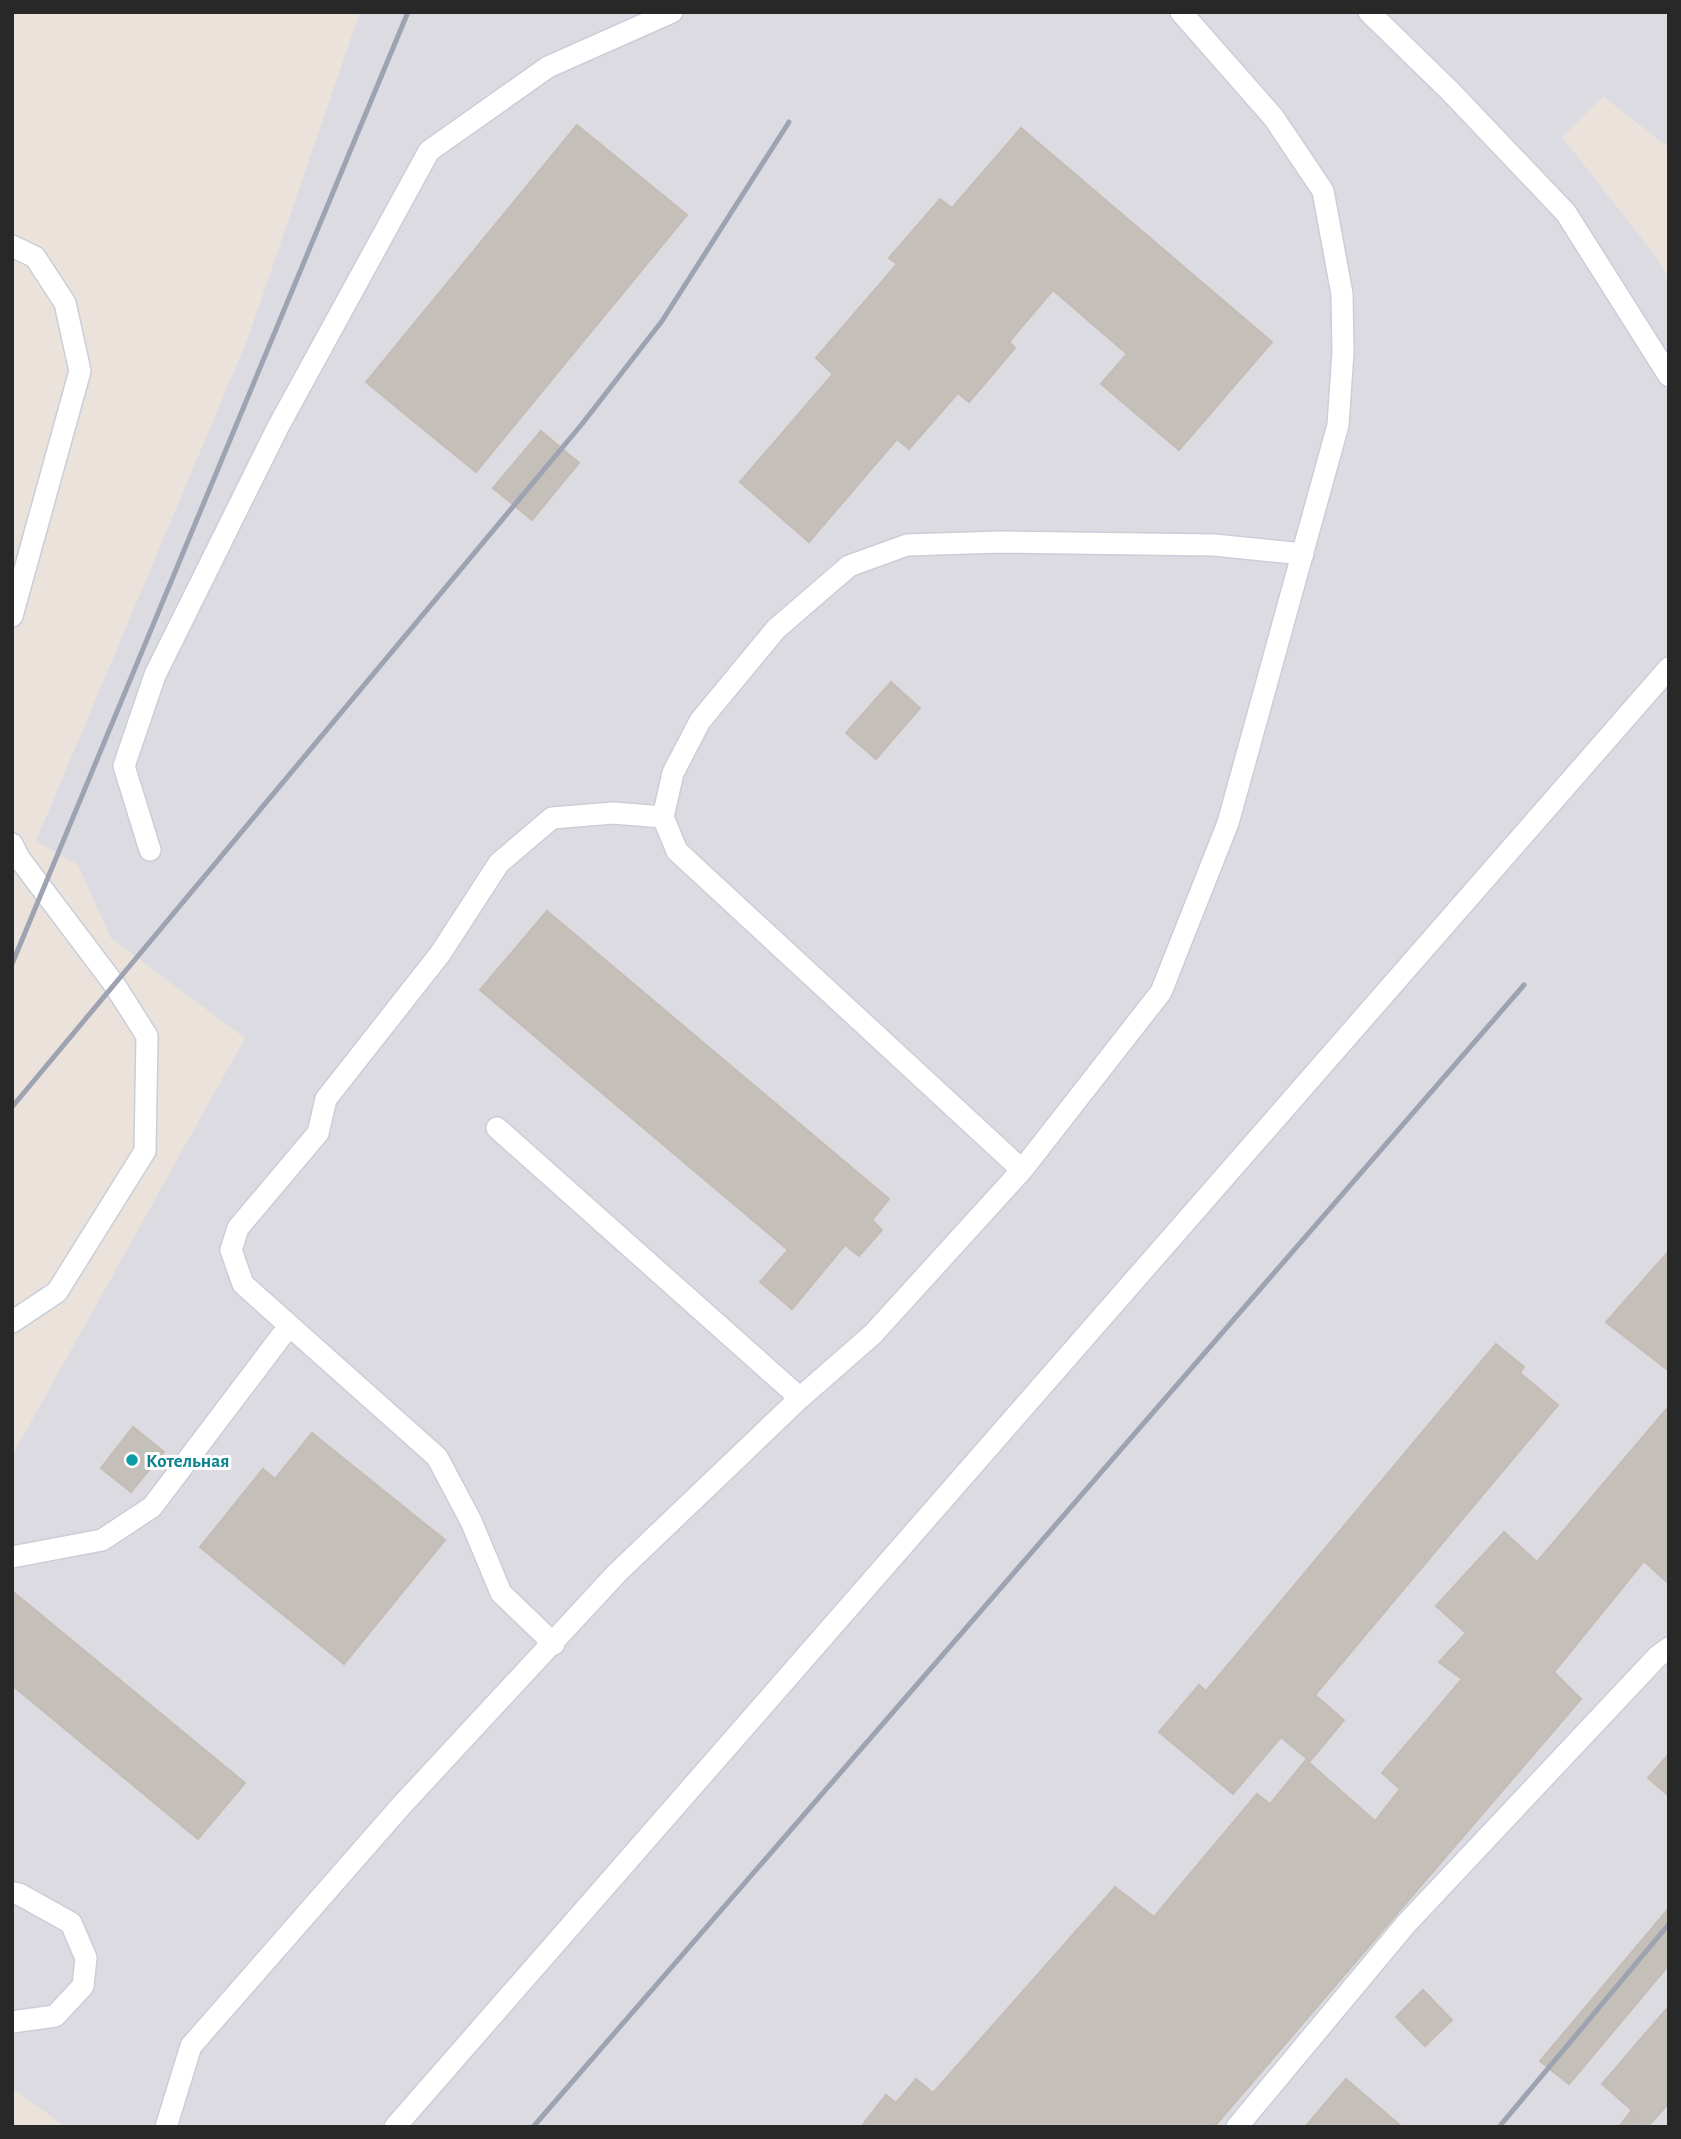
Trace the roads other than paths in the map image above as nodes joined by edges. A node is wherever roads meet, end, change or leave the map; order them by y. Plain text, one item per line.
1 (672, 12) edge
2 (1181, 12) edge
3 (1369, 12) edge
4 (12, 246) edge
5 (1669, 376) edge
6 (1303, 554) junction
7 (12, 616) edge
8 (1669, 668) edge
9 (663, 817) junction
10 (12, 844) edge
11 (150, 849) dead end
12 (497, 1128) dead end
13 (1022, 1170) junction
14 (12, 1322) edge
15 (289, 1326) junction
16 (800, 1398) junction
17 (12, 1557) edge
18 (554, 1644) junction
19 (1669, 1648) edge
20 (12, 1893) edge
21 (12, 2021) edge
22 (166, 2127) edge
23 (395, 2127) edge
24 (1237, 2127) edge

1 - 11 lane
2 - 6 lane
3 - 5 lane
4 - 7 lane
6 - 9 lane
6 - 13 lane
8 - 23 lane
9 - 13 lane
9 - 15 lane
10 - 14 lane
12 - 16 lane
13 - 16 lane
15 - 17 lane
15 - 18 lane
16 - 18 lane
18 - 22 lane
19 - 24 lane
20 - 21 lane

